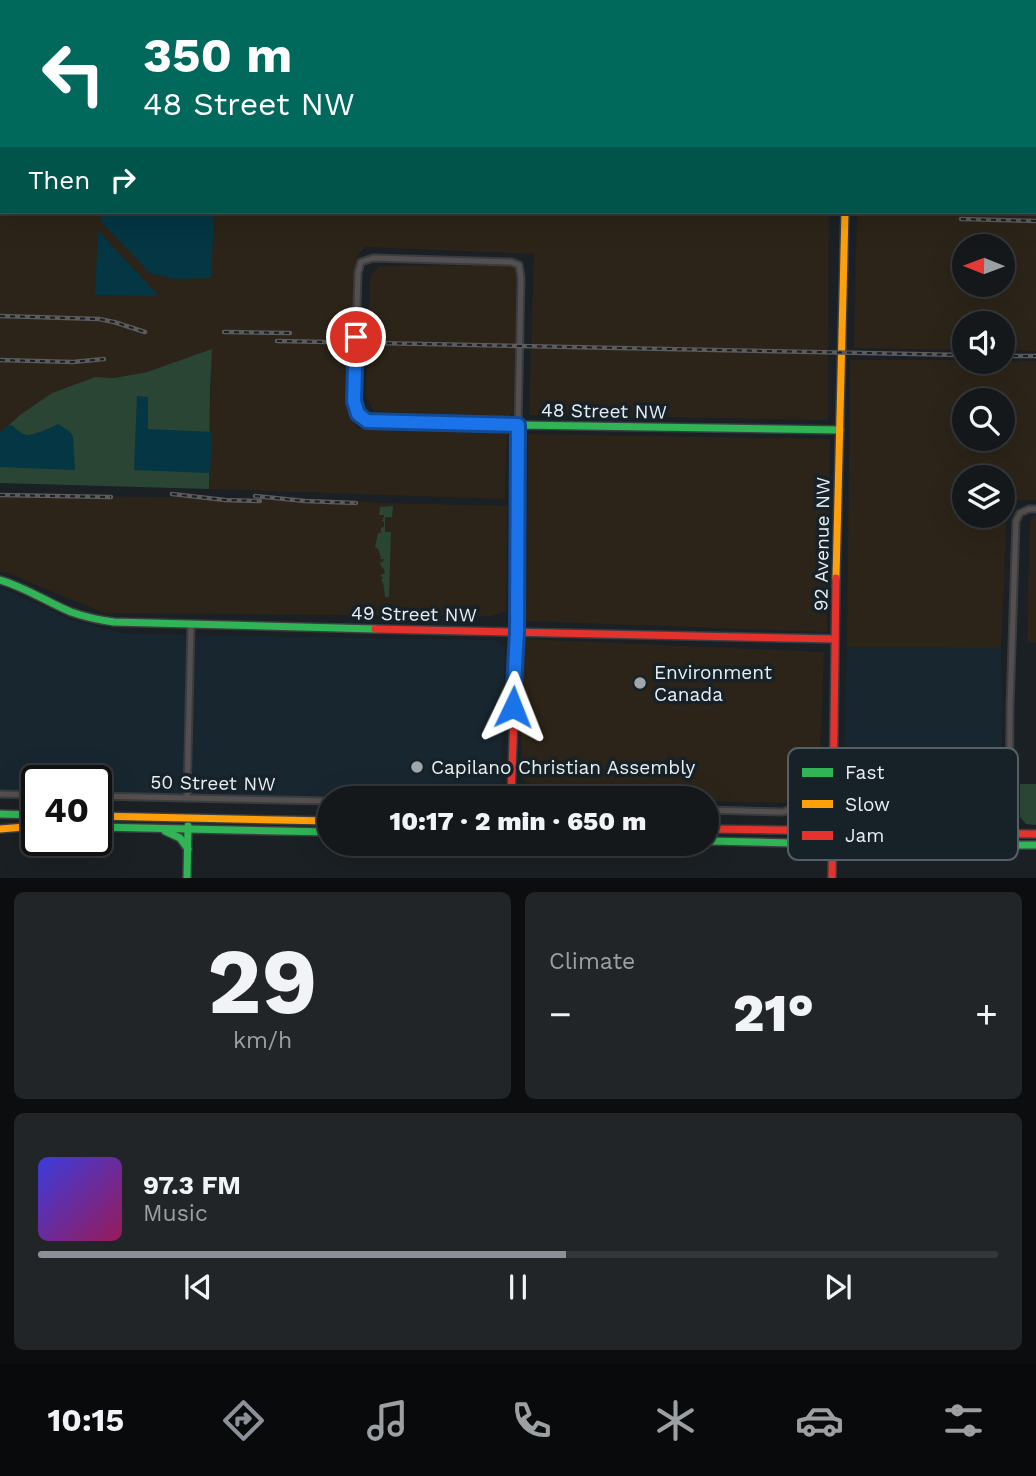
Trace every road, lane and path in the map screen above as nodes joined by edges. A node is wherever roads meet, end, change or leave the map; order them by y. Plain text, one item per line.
1 (845, 214) edge
2 (518, 425) junction
3 (840, 430) junction
4 (1036, 509) edge
5 (0, 580) edge
6 (191, 624) junction
7 (517, 631) junction
8 (835, 639) junction
9 (834, 748) edge
10 (1010, 748) edge
11 (511, 786) edge
12 (0, 794) edge
13 (21, 795) edge
14 (112, 796) edge
15 (187, 798) junction
16 (317, 801) edge
17 (719, 810) edge
18 (788, 810) edge
19 (0, 814) edge
20 (21, 815) edge
21 (112, 816) edge
22 (188, 818) junction
23 (317, 821) edge
24 (21, 826) edge
25 (0, 827) edge
26 (112, 827) edge
27 (158, 828) junction
28 (188, 829) junction
29 (719, 829) edge
30 (788, 831) edge
31 (317, 832) edge
32 (1018, 834) edge
33 (1036, 834) edge
34 (719, 841) edge
35 (788, 843) edge
36 (1018, 845) edge
37 (1036, 845) edge
38 (188, 849) junction
39 (187, 877) edge

1 - 3 main road, 92 Avenue NW
2 - 2 street, 48 Street NW
2 - 3 main road, 48 Street NW
2 - 7 main road
3 - 8 main road, 92 Avenue NW
4 - 10 street
5 - 6 main road, 49 Street NW
6 - 7 main road, 49 Street NW
6 - 15 street
7 - 8 main road, 49 Street NW
7 - 11 main road
8 - 9 main road, 92 Avenue NW
12 - 13 street
14 - 15 street, 50 Street NW
15 - 16 street, 50 Street NW
17 - 18 street
19 - 20 main road
21 - 22 main road, 50 Street NW
22 - 23 main road, 50 Street NW
22 - 28 main road
24 - 25 main road
26 - 27 main road
27 - 28 main road
27 - 38 main road
28 - 31 main road
28 - 38 main road
29 - 30 main road
32 - 33 main road
34 - 35 main road
36 - 37 main road
38 - 39 main road

